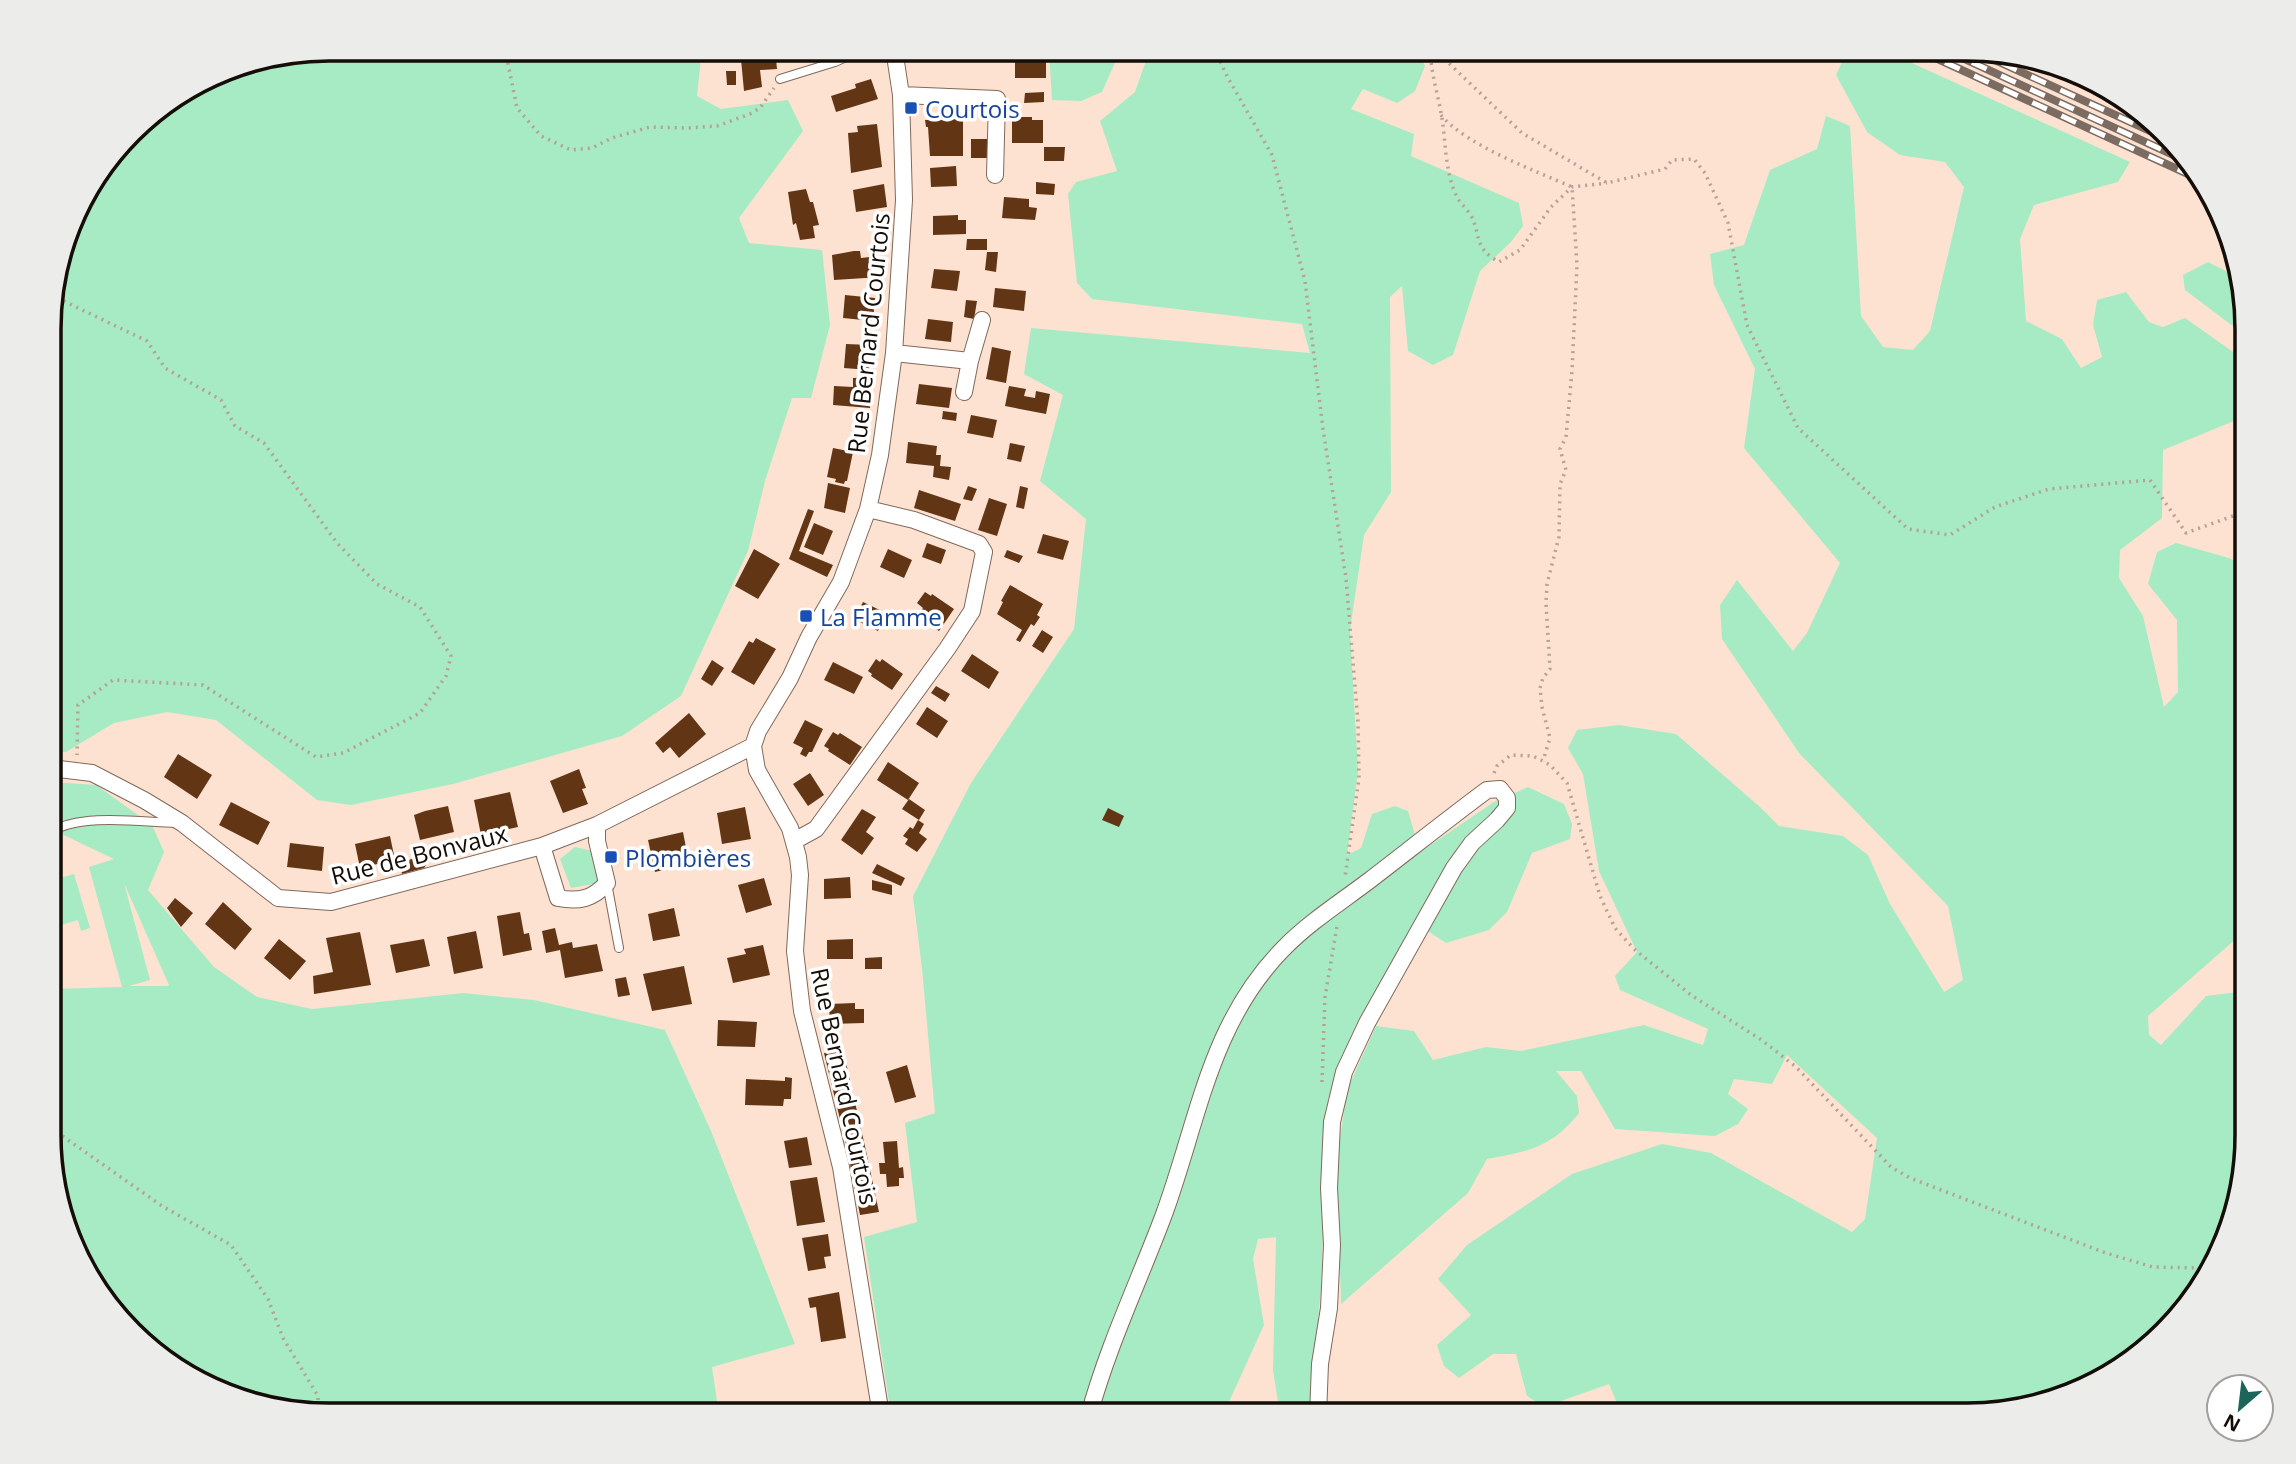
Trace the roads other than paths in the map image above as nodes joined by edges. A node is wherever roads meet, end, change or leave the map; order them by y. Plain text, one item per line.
1 (837, 61) edge
2 (896, 61) edge
3 (780, 79) road end
4 (901, 95) junction
5 (995, 176) dead end
6 (982, 320) dead end
7 (894, 353) junction
8 (970, 361) junction
9 (964, 392) dead end
10 (868, 509) junction
11 (753, 746) junction
12 (61, 769) edge
13 (182, 823) junction
14 (597, 825) junction
15 (61, 826) edge
16 (794, 841) junction
17 (542, 846) junction
18 (607, 883) junction
19 (620, 948) dead end
20 (879, 1403) edge
21 (1093, 1403) edge
22 (1318, 1403) edge

1 - 3 lane
2 - 4 street, Rue Bernard Courtois
4 - 5 street
4 - 7 street, Rue Bernard Courtois
6 - 8 street
7 - 8 street
7 - 10 street, Rue Bernard Courtois
8 - 9 street
10 - 11 street, Rue Bernard Courtois
10 - 16 street
11 - 14 street, Rue de Bonvaux
11 - 16 street, Rue Bernard Courtois
12 - 13 street, Rue de Bonvaux
13 - 15 lane
13 - 17 street, Rue de Bonvaux
14 - 17 street, Rue de Bonvaux
14 - 18 street
16 - 20 street, Rue Bernard Courtois
17 - 18 street, Rue de Bonvaux
18 - 19 lane
21 - 22 street

